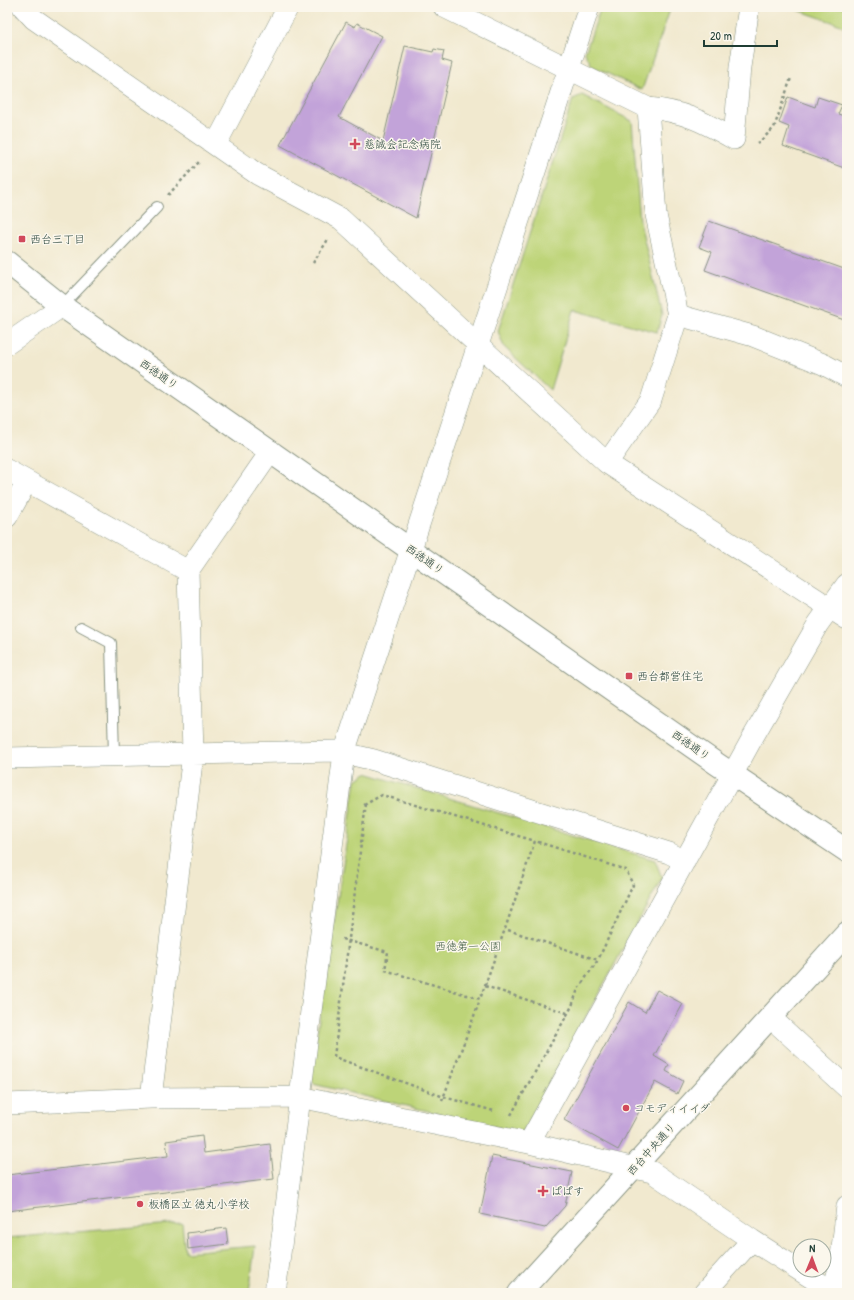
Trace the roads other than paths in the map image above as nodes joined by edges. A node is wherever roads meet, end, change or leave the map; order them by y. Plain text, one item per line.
1 (23, 7) edge
2 (288, 7) edge
3 (444, 7) edge
4 (589, 7) edge
5 (749, 7) edge
6 (568, 69) junction
7 (648, 108) junction
8 (210, 150) junction
9 (157, 207) road end
10 (7, 262) edge
11 (62, 306) junction
12 (678, 315) junction
13 (7, 344) edge
14 (477, 344) junction
15 (847, 377) edge
16 (270, 451) junction
17 (607, 463) junction
18 (7, 470) edge
19 (27, 481) junction
20 (7, 516) edge
21 (411, 549) junction
22 (188, 571) junction
23 (847, 584) edge
24 (829, 607) junction
25 (847, 619) edge
26 (81, 627) dead end
27 (344, 753) junction
28 (193, 754) junction
29 (114, 756) junction
30 (7, 758) edge
31 (733, 774) junction
32 (847, 851) edge
33 (685, 861) junction
34 (847, 933) edge
35 (770, 1017) junction
36 (847, 1088) edge
37 (299, 1097) junction
38 (151, 1098) junction
39 (7, 1104) edge
40 (529, 1143) junction
41 (634, 1167) junction
42 (847, 1206) edge
43 (752, 1240) junction
44 (832, 1292) edge
45 (275, 1293) edge
46 (519, 1293) edge
47 (704, 1293) edge

1 - 8 street
2 - 8 street
3 - 6 street
4 - 6 street
5 - 7 street
6 - 7 street
6 - 14 street
7 - 12 street
8 - 14 street
9 - 11 lane
10 - 11 street, 西徳通り
11 - 13 street
11 - 16 street, 西徳通り
12 - 15 street
12 - 17 street
14 - 17 street
14 - 21 street
16 - 21 street, 西徳通り
16 - 22 street
17 - 24 street
18 - 19 street
19 - 20 street
19 - 22 street
21 - 27 street
21 - 31 street, 西徳通り
22 - 28 street
23 - 24 street
24 - 25 street
24 - 31 street
26 - 29 lane
27 - 28 street
27 - 33 street
27 - 37 street
28 - 29 street
28 - 38 street
29 - 30 street
31 - 32 street, 西徳通り
31 - 33 street
33 - 40 street
34 - 35 street, 西台中央通り
35 - 36 street
35 - 41 street, 西台中央通り
37 - 38 street
37 - 40 street
37 - 45 street
38 - 39 street
40 - 41 street
41 - 43 street
41 - 46 street, 西台中央通り
42 - 44 street
43 - 44 street
43 - 47 street

